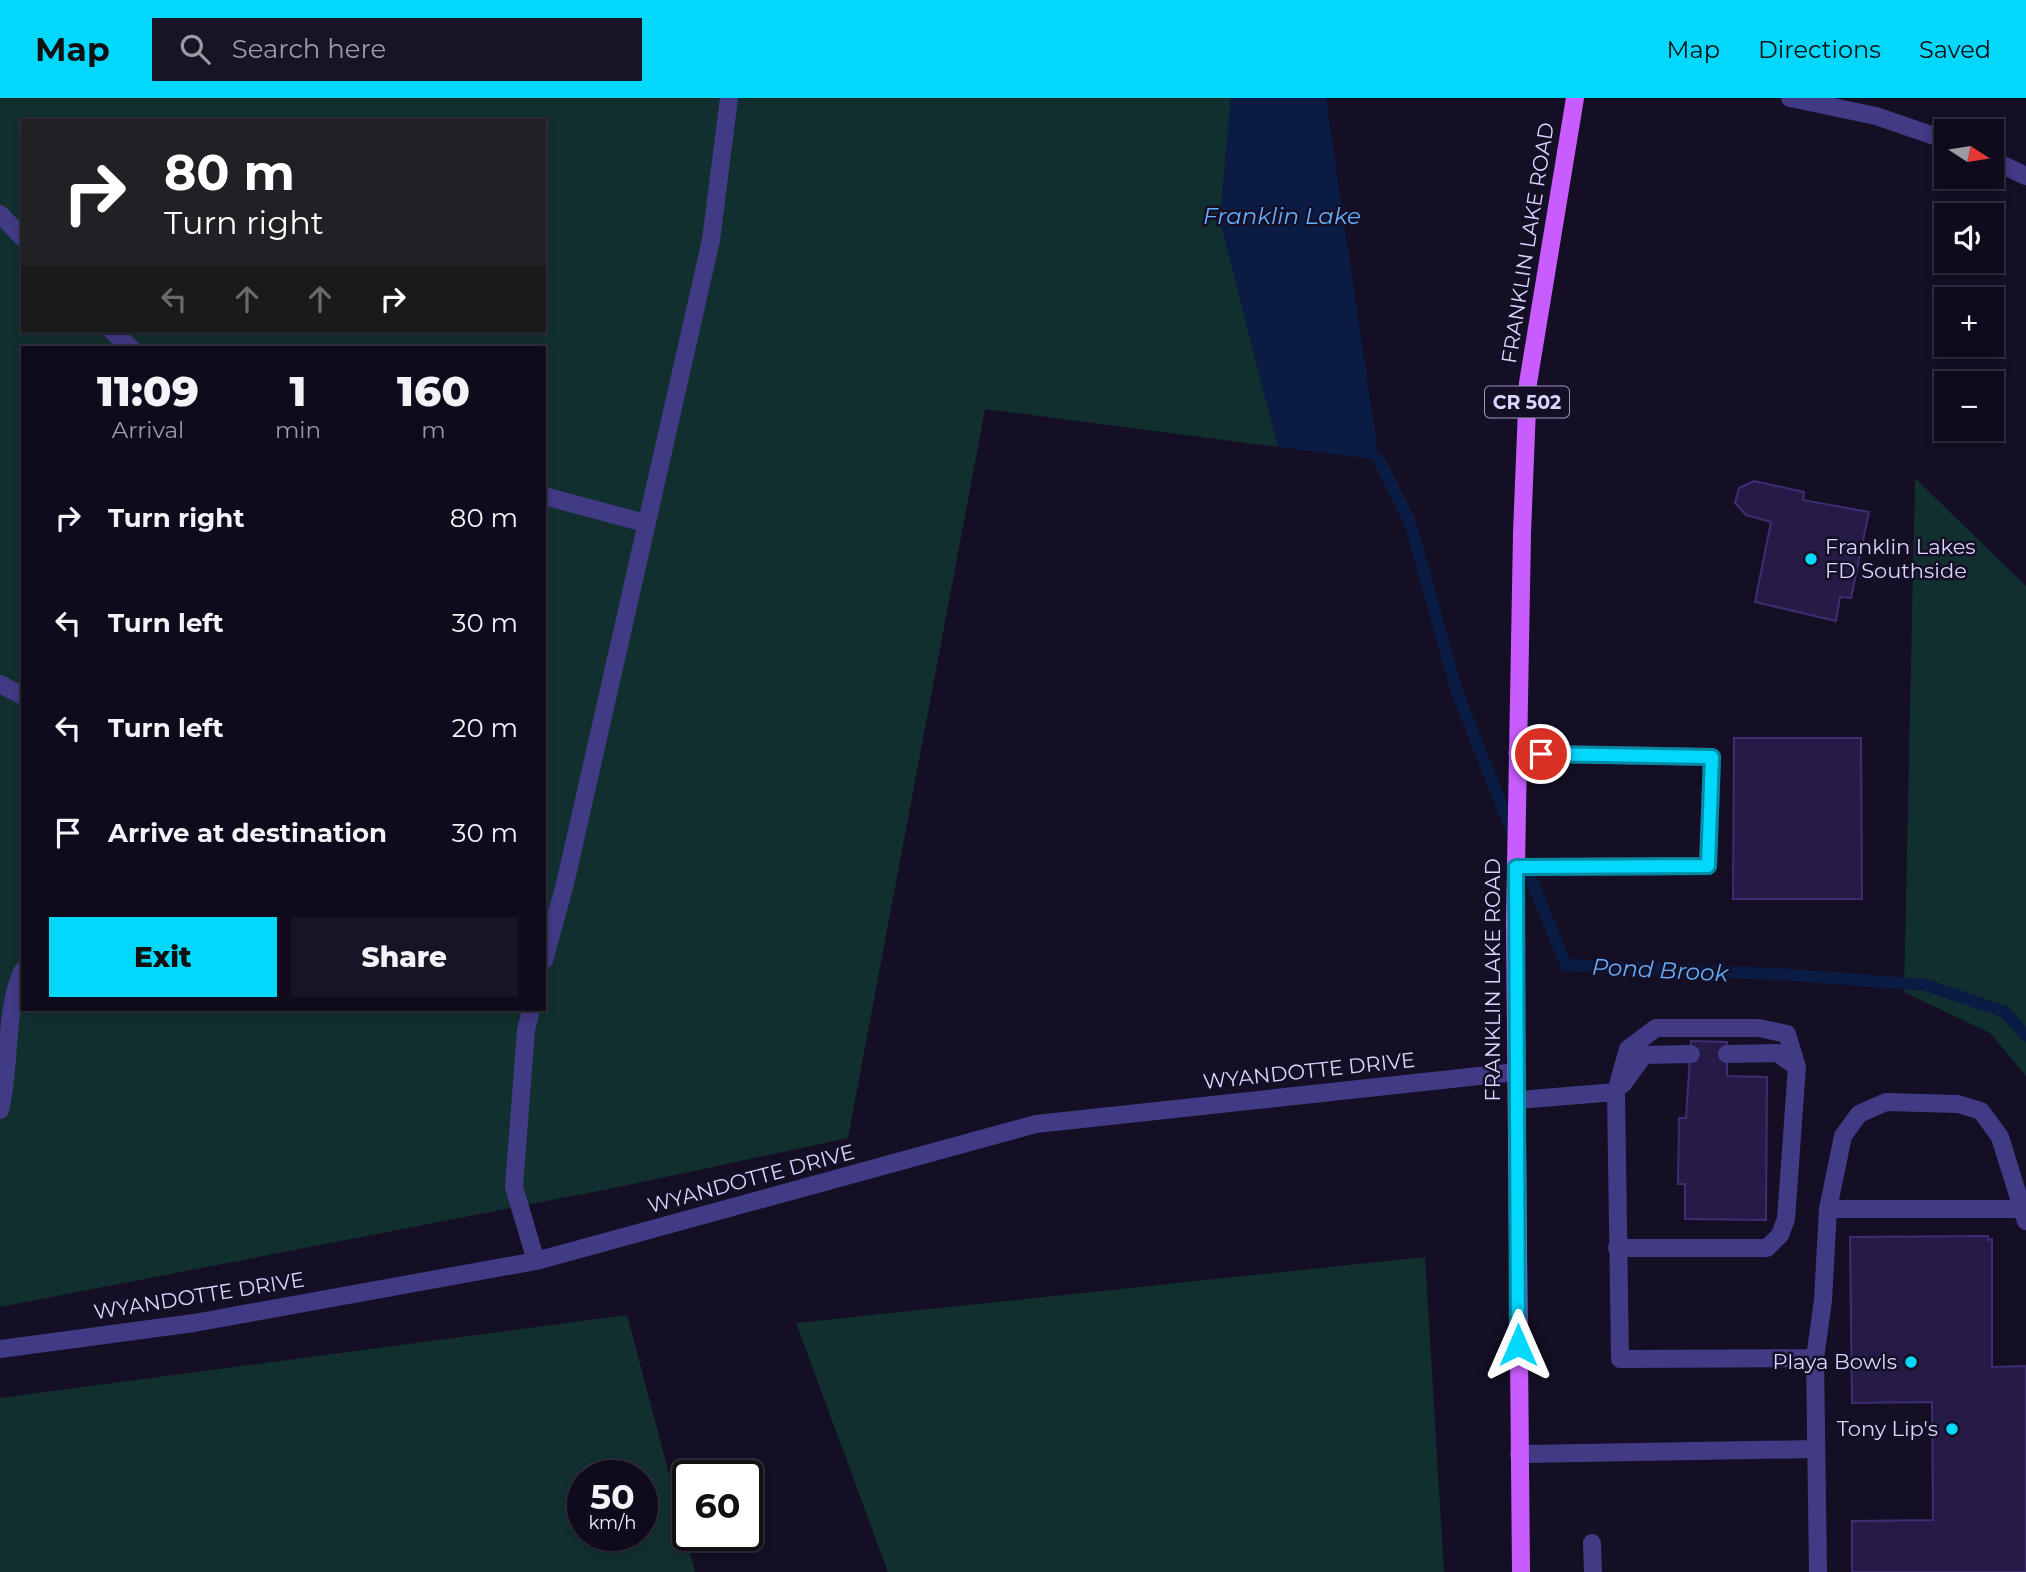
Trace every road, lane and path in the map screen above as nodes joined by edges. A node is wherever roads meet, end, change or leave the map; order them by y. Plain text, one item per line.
1 (729, 98) edge
2 (1575, 98) edge
3 (1790, 98) edge
4 (1934, 136) edge
5 (2004, 166) edge
6 (2026, 176) edge
7 (0, 214) edge
8 (21, 236) edge
9 (114, 333) edge
10 (129, 346) edge
11 (546, 496) edge
12 (645, 523) junction
13 (0, 684) edge
14 (21, 695) edge
15 (1517, 754) junction
16 (1516, 867) junction
17 (546, 953) edge
18 (21, 974) edge
19 (531, 1011) edge
20 (1691, 1054) dead end
21 (1727, 1054) dead end
22 (1797, 1067) junction
23 (1516, 1072) junction
24 (1616, 1092) junction
25 (1517, 1100) junction
26 (0, 1110) edge
27 (1828, 1209) junction
28 (2023, 1215) edge
29 (1617, 1248) junction
30 (536, 1261) junction
31 (0, 1348) edge
32 (1815, 1358) junction
33 (1816, 1449) junction
34 (1519, 1454) junction
35 (1592, 1544) dead end
36 (1521, 1572) edge
37 (1592, 1572) edge
38 (1818, 1572) edge

1 - 12 street
2 - 15 main road, FRANKLIN LAKE ROAD / CR 502
3 - 4 street
5 - 6 street
7 - 8 street
9 - 10 street
11 - 12 street
12 - 17 street
13 - 14 street
15 - 16 main road, FRANKLIN LAKE ROAD / CR 502
15 - 16 street
16 - 23 main road, FRANKLIN LAKE ROAD / CR 502
18 - 26 street
19 - 30 street
20 - 24 street
21 - 22 street
22 - 24 street
22 - 29 street
23 - 25 main road, FRANKLIN LAKE ROAD / CR 502
23 - 30 street, WYANDOTTE DRIVE
24 - 25 street
24 - 29 street
25 - 34 main road, FRANKLIN LAKE ROAD / CR 502
27 - 28 street
27 - 28 street
27 - 32 street
29 - 32 street
30 - 31 street, WYANDOTTE DRIVE
32 - 33 street
33 - 34 street
33 - 38 street
34 - 36 main road, FRANKLIN LAKE ROAD / CR 502
35 - 37 street

